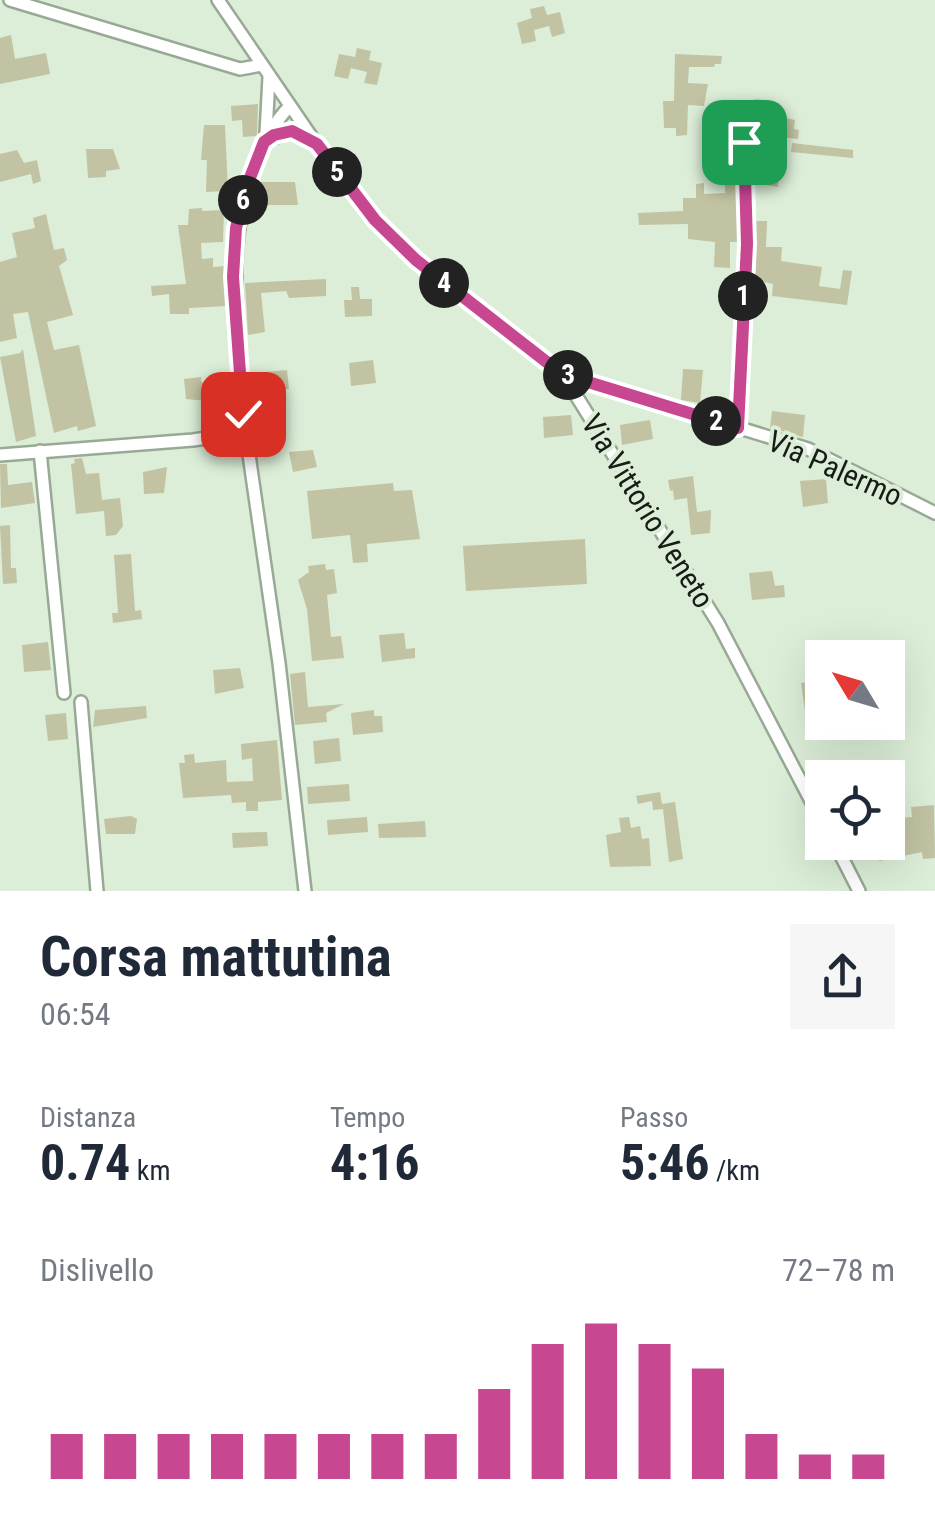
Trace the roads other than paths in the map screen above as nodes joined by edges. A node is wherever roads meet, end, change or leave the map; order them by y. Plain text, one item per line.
1 (10, 0) edge
2 (218, 0) edge
3 (265, 70) junction
4 (290, 106) junction
5 (264, 142) junction
6 (744, 142) dead end
7 (317, 144) junction
8 (562, 374) junction
9 (243, 414) junction
10 (738, 428) junction
11 (40, 451) junction
12 (0, 454) edge
13 (935, 513) edge
14 (64, 693) dead end
15 (80, 702) dead end
16 (805, 789) edge
17 (843, 860) edge
18 (97, 891) edge
19 (304, 891) edge
20 (859, 891) edge

1 - 3 street
2 - 3 street, Via Vittorio Veneto
3 - 4 street, Via Vittorio Veneto
3 - 5 street
4 - 5 street
4 - 7 street, Via Vittorio Veneto
5 - 7 street
5 - 9 street
6 - 10 street
7 - 8 street, Via Vittorio Veneto
8 - 10 street, Via Palermo
8 - 16 street, Via Vittorio Veneto
9 - 11 street
9 - 19 street
10 - 13 street, Via Palermo
11 - 12 street
11 - 14 street
15 - 18 street
17 - 20 street

